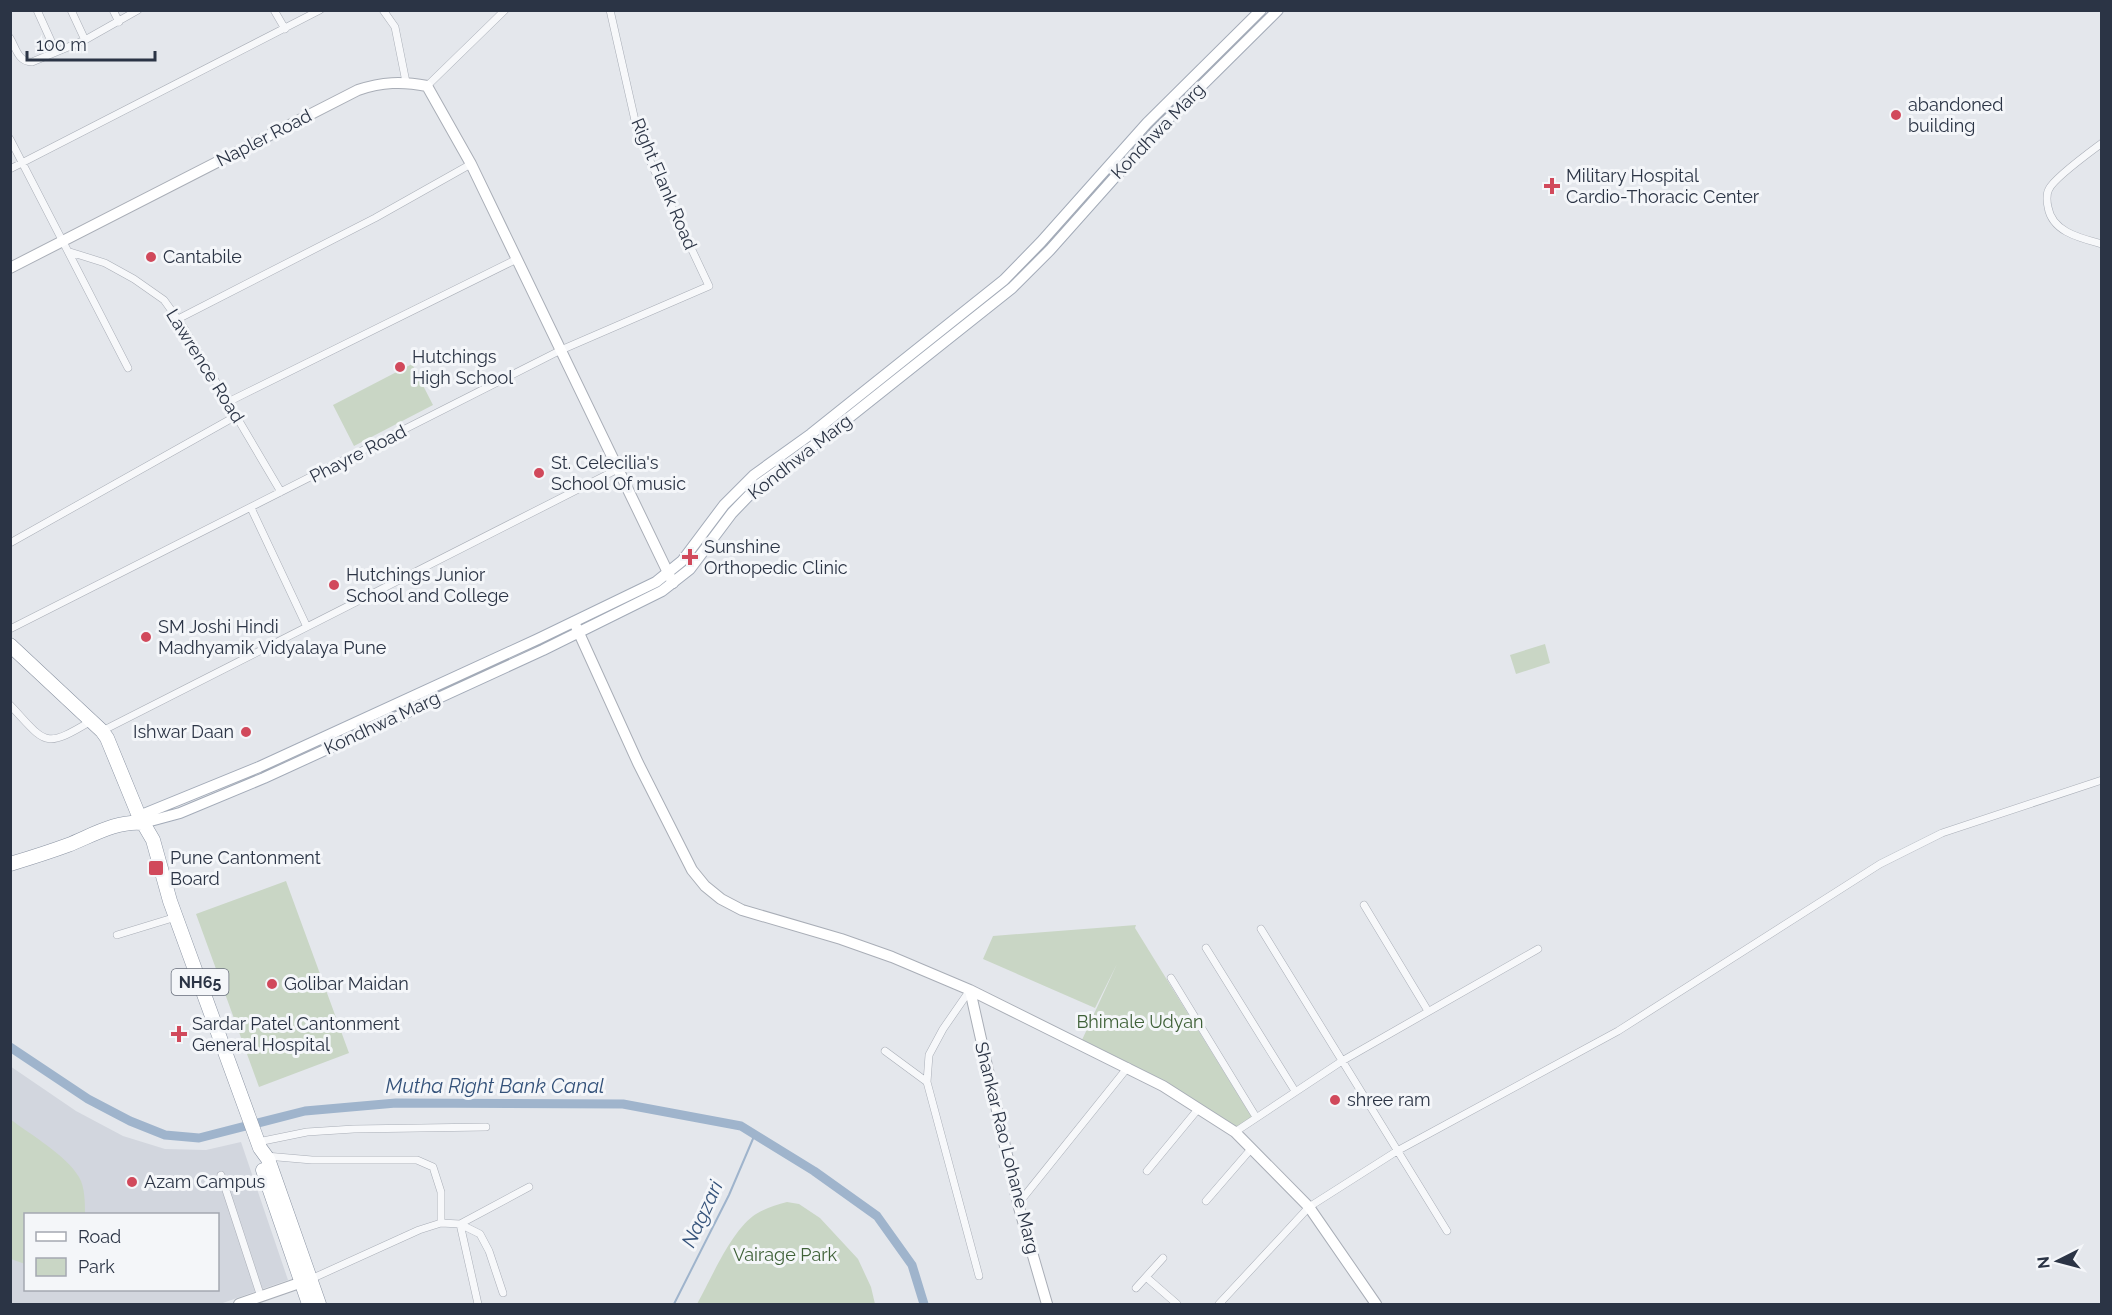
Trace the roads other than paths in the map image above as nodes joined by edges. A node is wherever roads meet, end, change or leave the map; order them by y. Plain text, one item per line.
1 (37, 10) edge
2 (71, 10) edge
3 (113, 10) edge
4 (138, 10) edge
5 (274, 10) edge
6 (320, 10) edge
7 (383, 10) edge
8 (505, 10) edge
9 (610, 10) edge
10 (1261, 10) edge
11 (1276, 12) edge
12 (119, 22) junction
13 (285, 29) junction
14 (10, 38) edge
15 (85, 40) junction
16 (56, 52) junction
17 (406, 81) junction
18 (428, 86) junction
19 (10, 139) edge
20 (2102, 143) edge
21 (23, 163) junction
22 (471, 164) junction
23 (10, 169) edge
24 (64, 241) junction
25 (2102, 244) edge
26 (70, 252) junction
27 (517, 259) junction
28 (10, 268) edge
29 (709, 286) joint
30 (178, 319) junction
31 (561, 350) junction
32 (128, 368) dead end
33 (228, 402) junction
34 (236, 416) junction
35 (618, 469) junction
36 (281, 492) junction
37 (251, 508) junction
38 (10, 543) edge
39 (671, 578) junction
40 (307, 627) junction
41 (576, 628) junction
42 (10, 629) edge
43 (10, 645) edge
44 (10, 705) edge
45 (91, 721) junction
46 (102, 731) junction
47 (2102, 780) edge
48 (138, 820) junction
49 (107, 829) junction
50 (158, 858) junction
51 (10, 864) edge
52 (1364, 905) dead end
53 (176, 917) junction
54 (1261, 929) dead end
55 (117, 934) dead end
56 (1206, 948) dead end
57 (1538, 949) dead end
58 (1171, 978) dead end
59 (970, 990) junction
60 (1428, 1011) junction
61 (885, 1051) dead end
62 (1342, 1061) junction
63 (1128, 1066) junction
64 (927, 1082) junction
65 (1295, 1091) junction
66 (1199, 1108) junction
67 (1256, 1117) junction
68 (486, 1127) dead end
69 (1235, 1132) junction
70 (261, 1149) junction
71 (1251, 1149) junction
72 (1397, 1151) junction
73 (1147, 1171) dead end
74 (220, 1175) dead end
75 (529, 1187) dead end
76 (1206, 1201) dead end
77 (1018, 1204) junction
78 (1309, 1207) junction
79 (441, 1223) junction
80 (460, 1224) junction
81 (1447, 1231) dead end
82 (1163, 1258) dead end
83 (979, 1276) dead end
84 (1146, 1277) junction
85 (306, 1281) junction
86 (1136, 1288) dead end
87 (504, 1293) dead end
88 (261, 1297) junction
89 (1375, 1304) edge
90 (239, 1305) edge
91 (309, 1305) edge
92 (319, 1305) edge
93 (478, 1305) edge
94 (1047, 1305) edge
95 (1177, 1305) edge
96 (1219, 1305) edge

1 - 16 street
2 - 15 street
3 - 12 street
4 - 12 street
5 - 13 street
6 - 13 street
7 - 17 street
8 - 18 street
9 - 29 street, Right Flank Road
10 - 39 main road, Kondhwa Marg
11 - 39 main road, Kondhwa Marg
12 - 15 street
13 - 21 street
14 - 16 street
15 - 16 street
17 - 18 main road, Napler Road
17 - 24 main road, Napler Road
18 - 22 main road
19 - 21 street
20 - 25 street
21 - 23 street
21 - 24 street
22 - 27 main road
22 - 30 street
24 - 26 street
24 - 28 main road, Napler Road
26 - 30 street, Lawrence Road
26 - 32 street
27 - 31 main road
27 - 33 street
29 - 31 street, Phayre Road
30 - 33 street, Lawrence Road
31 - 35 main road
31 - 36 street, Phayre Road
33 - 34 street, Lawrence Road
34 - 36 street, Lawrence Road
34 - 38 street
35 - 39 main road
35 - 40 street
36 - 37 street, Phayre Road
37 - 40 street
37 - 42 street, Phayre Road
39 - 41 main road, Kondhwa Marg
40 - 46 street
41 - 48 main road, Kondhwa Marg
41 - 59 main road
43 - 45 highway, NH65
44 - 45 street
45 - 46 highway, NH65
46 - 48 highway, NH65
47 - 72 street
48 - 49 highway, NH65
48 - 50 highway, NH65
49 - 50 highway, NH65
49 - 51 highway, NH65
50 - 53 highway, NH65
52 - 60 street
53 - 55 street
53 - 70 highway, NH65
54 - 62 street
56 - 65 street
57 - 60 street
58 - 67 street
59 - 63 main road
59 - 64 street
59 - 77 main road, Shankar Rao Lohane Marg
60 - 62 street
61 - 64 street
62 - 65 street
62 - 72 street
63 - 66 main road
63 - 77 street
64 - 83 street
65 - 67 street
66 - 69 main road
66 - 73 street
67 - 69 street
68 - 70 street
69 - 71 main road
70 - 79 street
70 - 85 highway, NH65
71 - 76 street
71 - 78 main road
72 - 78 street
72 - 81 street
74 - 88 street
75 - 80 street
77 - 94 main road, Shankar Rao Lohane Marg
78 - 89 main road
78 - 96 street
79 - 80 street
79 - 85 street
80 - 87 street
80 - 93 street
82 - 84 street
84 - 86 street
84 - 95 street
85 - 88 main road
85 - 91 highway, NH65
85 - 92 highway, NH65
88 - 90 main road

